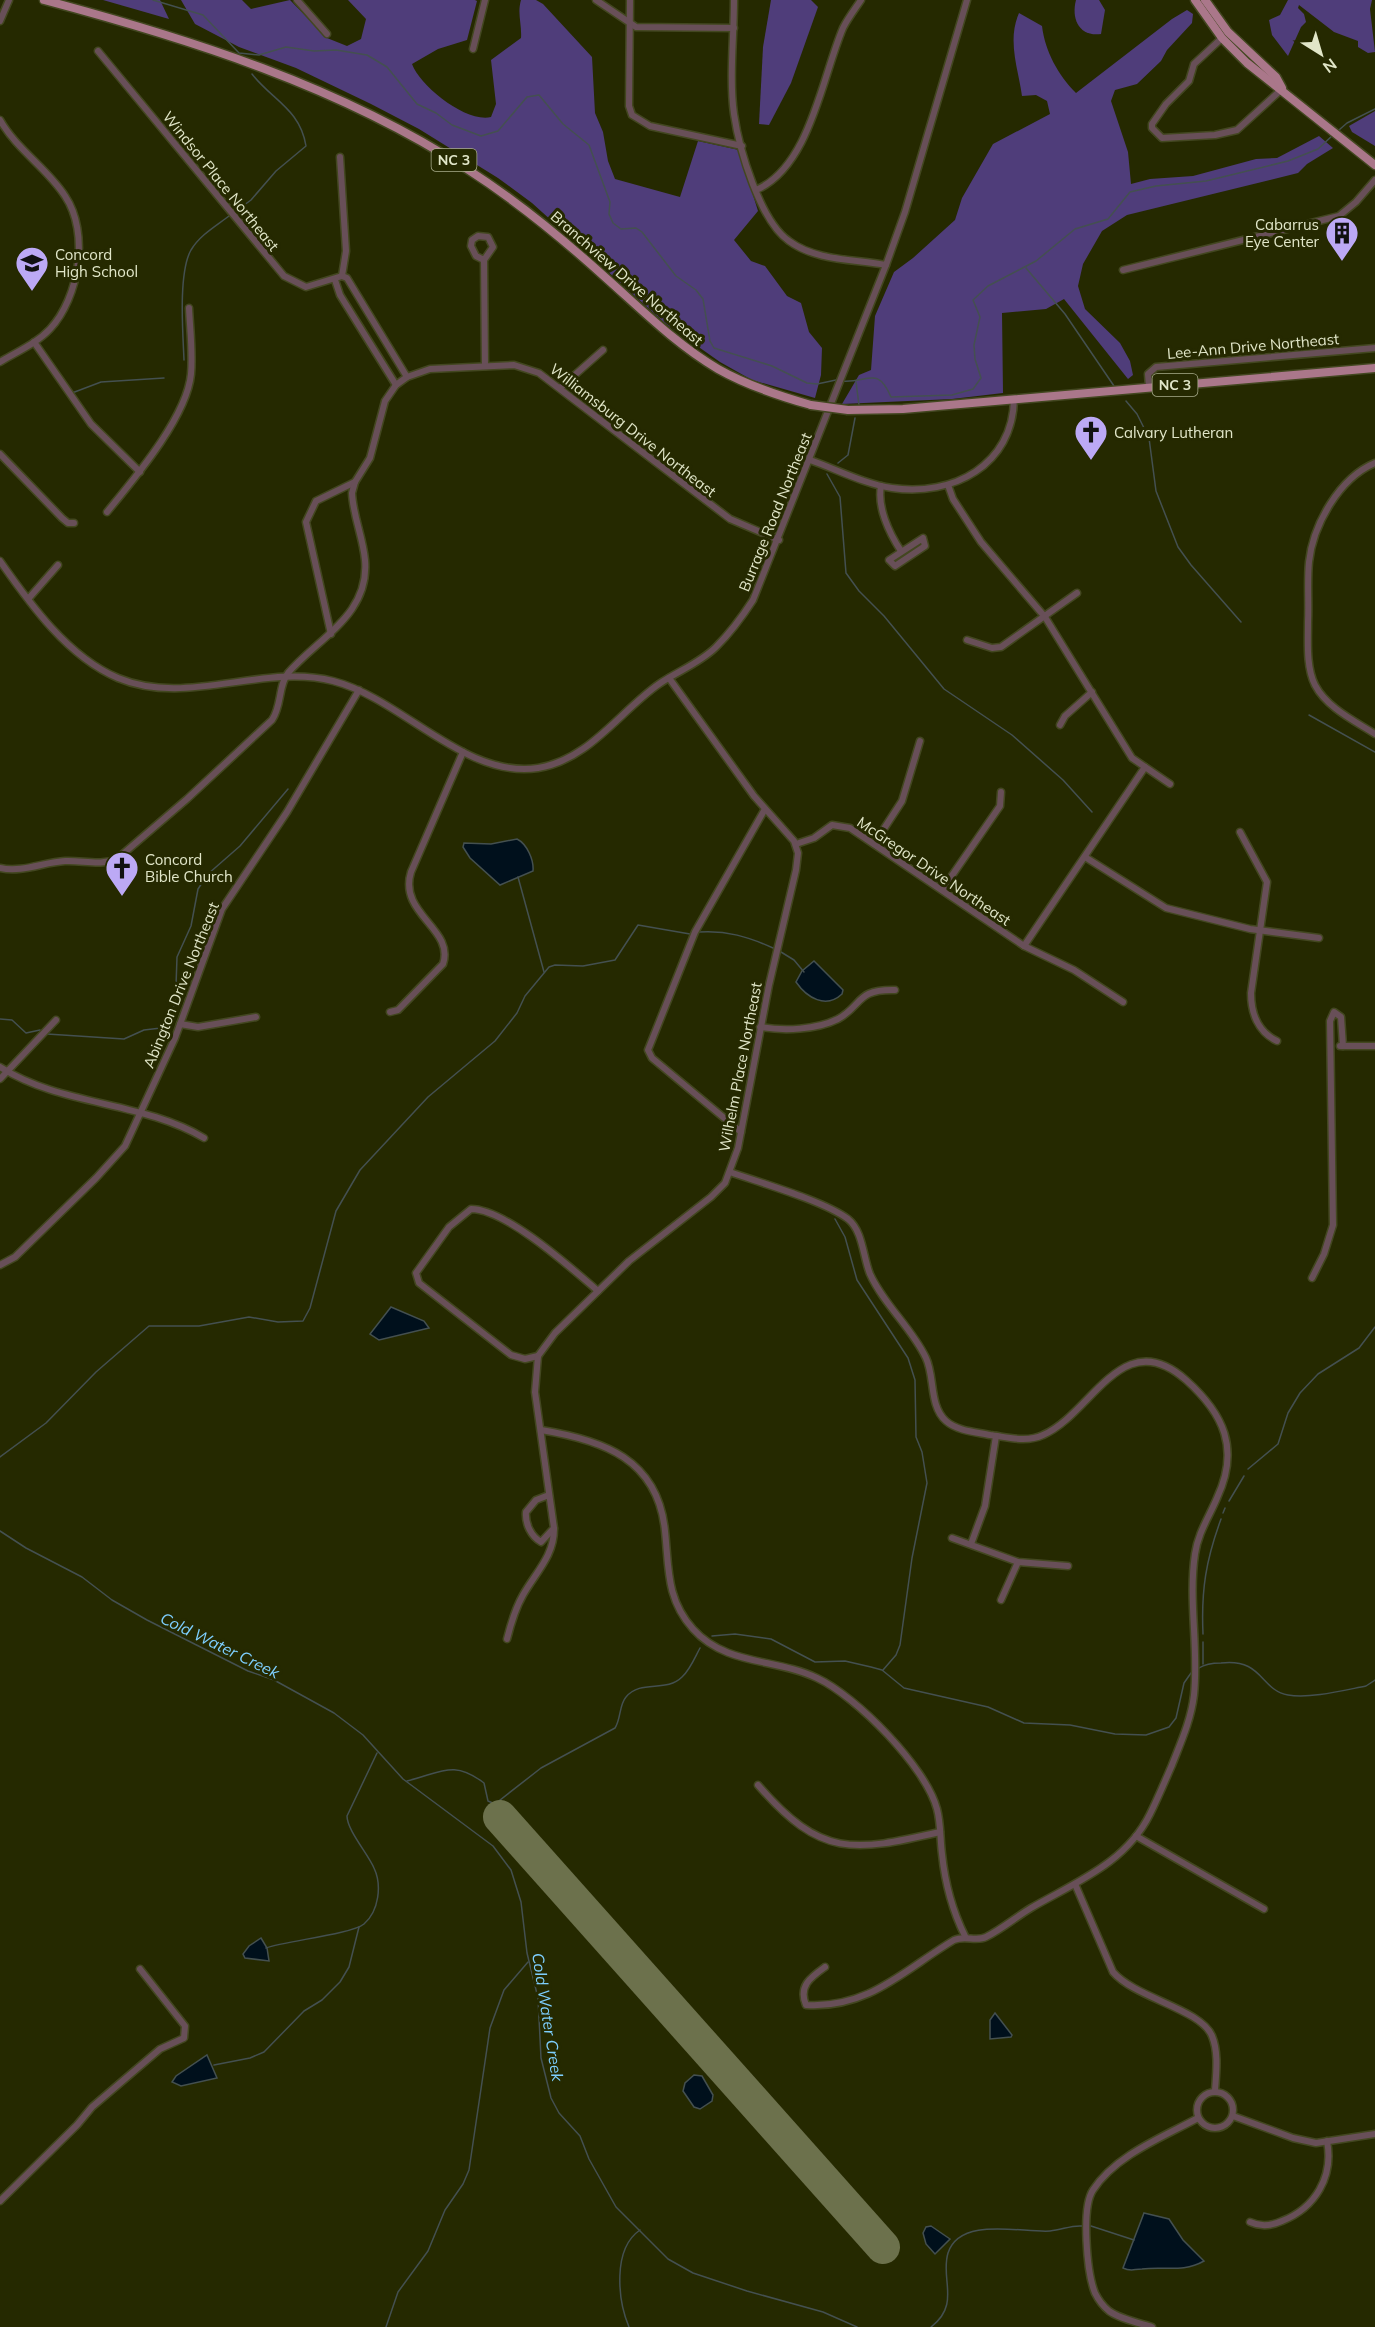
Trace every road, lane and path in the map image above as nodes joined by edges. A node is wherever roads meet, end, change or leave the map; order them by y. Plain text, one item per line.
1 (9, 0) edge
2 (44, 0) edge
3 (297, 0) edge
4 (485, 0) edge
5 (596, 0) edge
6 (630, 0) edge
7 (734, 0) edge
8 (861, 0) edge
9 (968, 0) edge
10 (1195, 0) edge
11 (1205, 0) edge
12 (0, 21) edge
13 (630, 24) junction
14 (734, 28) junction
15 (327, 34) dead end
16 (1222, 38) junction
17 (473, 49) dead end
18 (98, 51) dead end
19 (1282, 89) junction
20 (0, 120) edge
21 (742, 146) junction
22 (340, 157) dead end
23 (1375, 165) edge
24 (1375, 180) edge
25 (756, 190) junction
26 (484, 260) dead end
27 (886, 265) junction
28 (1123, 270) dead end
29 (342, 276) junction
30 (335, 280) junction
31 (189, 308) dead end
32 (34, 342) junction
33 (1375, 348) edge
34 (603, 350) dead end
35 (0, 362) edge
36 (485, 366) junction
37 (1375, 368) edge
38 (407, 377) junction
39 (396, 385) junction
40 (1149, 387) junction
41 (560, 388) junction
42 (1014, 399) junction
43 (0, 454) edge
44 (810, 460) junction
45 (1375, 463) edge
46 (140, 472) junction
47 (355, 482) junction
48 (948, 485) junction
49 (881, 486) junction
50 (107, 512) dead end
51 (74, 523) dead end
52 (779, 540) junction
53 (901, 551) junction
54 (0, 561) edge
55 (58, 565) dead end
56 (1077, 594) dead end
57 (29, 598) junction
58 (1045, 617) junction
59 (331, 634) junction
60 (967, 640) dead end
61 (285, 678) junction
62 (669, 678) junction
63 (359, 690) junction
64 (1092, 692) junction
65 (1060, 725) dead end
66 (1375, 734) edge
67 (920, 741) dead end
68 (463, 752) junction
69 (1145, 767) junction
70 (1170, 784) dead end
71 (1001, 792) dead end
72 (765, 809) junction
73 (1240, 832) dead end
74 (796, 844) junction
75 (874, 844) junction
76 (1085, 857) junction
77 (0, 868) edge
78 (942, 890) junction
79 (1260, 930) junction
80 (1318, 938) dead end
81 (1024, 946) junction
82 (895, 990) dead end
83 (1123, 1002) dead end
84 (390, 1012) dead end
85 (256, 1017) dead end
86 (56, 1020) dead end
87 (180, 1024) junction
88 (760, 1027) junction
89 (1277, 1041) dead end
90 (1332, 1046) junction
91 (1343, 1046) junction
92 (1375, 1046) edge
93 (0, 1067) edge
94 (7, 1071) junction
95 (0, 1079) edge
96 (141, 1114) junction
97 (741, 1132) junction
98 (204, 1138) dead end
99 (730, 1172) junction
100 (0, 1265) edge
101 (1312, 1278) dead end
102 (598, 1291) junction
103 (538, 1356) junction
104 (541, 1430) junction
105 (996, 1436) junction
106 (549, 1495) junction
107 (554, 1528) junction
108 (951, 1538) dead end
109 (971, 1544) junction
110 (1018, 1562) junction
111 (1068, 1566) dead end
112 (1001, 1600) dead end
113 (507, 1639) dead end
114 (758, 1785) dead end
115 (940, 1832) junction
116 (1136, 1836) junction
117 (1075, 1884) junction
118 (1264, 1909) dead end
119 (965, 1936) junction
120 (825, 1966) dead end
121 (140, 1969) dead end
122 (1215, 2091) junction
123 (1233, 2116) junction
124 (1198, 2118) junction
125 (1375, 2134) edge
126 (1327, 2141) junction
127 (0, 2201) edge
128 (1250, 2222) dead end
129 (1152, 2327) edge

1 - 12 street
2 - 42 main road, Branchview Drive Northeast / NC 3, bridge
3 - 15 street
4 - 17 street
5 - 13 street
6 - 13 street
7 - 14 street
8 - 25 street
9 - 27 street, Burrage Road Northeast
10 - 16 main road
11 - 19 main road
13 - 14 street
13 - 21 street
14 - 21 street
16 - 19 main road
16 - 19 street
18 - 30 street, Windsor Place Northeast
19 - 23 main road
20 - 32 street
21 - 25 street
22 - 29 street
24 - 28 street
25 - 27 street
26 - 36 street
27 - 44 street, Burrage Road Northeast
29 - 30 street, Windsor Place Northeast
29 - 38 street
30 - 39 street
31 - 46 street
32 - 35 street
32 - 46 street
33 - 40 street, Lee-Ann Drive Northeast
34 - 41 street
36 - 38 street, Williamsburg Drive Northeast
36 - 41 street, Williamsburg Drive Northeast
37 - 40 main road, Branchview Drive Northeast / NC 3
38 - 39 street, Williamsburg Drive Northeast
39 - 47 street, Williamsburg Drive Northeast
40 - 42 main road, Branchview Drive Northeast / NC 3
41 - 52 street, Williamsburg Drive Northeast
42 - 48 street
43 - 51 street
44 - 49 street
44 - 52 street, Burrage Road Northeast
45 - 66 street
46 - 50 street
47 - 59 street
47 - 59 street
48 - 49 street
48 - 58 street
49 - 53 street
52 - 62 street, Burrage Road Northeast
53 - 53 street
54 - 57 street, Burrage Road Northeast
55 - 57 street
56 - 58 street
57 - 61 street, Burrage Road Northeast
58 - 60 street
58 - 64 street
59 - 61 street
61 - 63 street, Burrage Road Northeast
61 - 77 street
62 - 68 street, Burrage Road Northeast
62 - 72 street
63 - 68 street, Burrage Road Northeast
63 - 87 street, Abington Drive Northeast
64 - 65 street
64 - 69 street
67 - 75 street
68 - 84 street
69 - 70 street
69 - 76 street
71 - 78 street
72 - 74 street
72 - 97 street
73 - 79 street
74 - 75 street, McGregor Drive Northeast
74 - 88 street, Wilhelm Place Northeast
75 - 78 street, McGregor Drive Northeast
76 - 79 street
76 - 81 street
78 - 81 street, McGregor Drive Northeast
79 - 80 street
79 - 89 street
81 - 83 street, McGregor Drive Northeast
82 - 88 street
85 - 87 street
86 - 94 street
87 - 96 street, Abington Drive Northeast
88 - 97 street, Wilhelm Place Northeast
90 - 91 street
90 - 91 street
90 - 101 street
91 - 92 street
93 - 94 street
94 - 95 street
94 - 96 street
96 - 98 street
96 - 100 street, Abington Drive Northeast
97 - 99 street, Wilhelm Place Northeast
99 - 102 street, Wilhelm Place Northeast
99 - 105 street
102 - 103 street, Wilhelm Place Northeast
102 - 103 street
103 - 104 street
104 - 106 street
104 - 115 street
105 - 109 street
105 - 116 street
106 - 107 street
106 - 107 street
107 - 113 street
108 - 109 street
109 - 110 street
110 - 111 street
110 - 112 street
114 - 115 street
115 - 119 street
116 - 117 street
116 - 118 street
117 - 119 street
117 - 122 street
119 - 120 street
121 - 127 street
122 - 123 street
122 - 124 street
123 - 124 street
123 - 126 street
124 - 129 street
125 - 126 street
126 - 128 street

